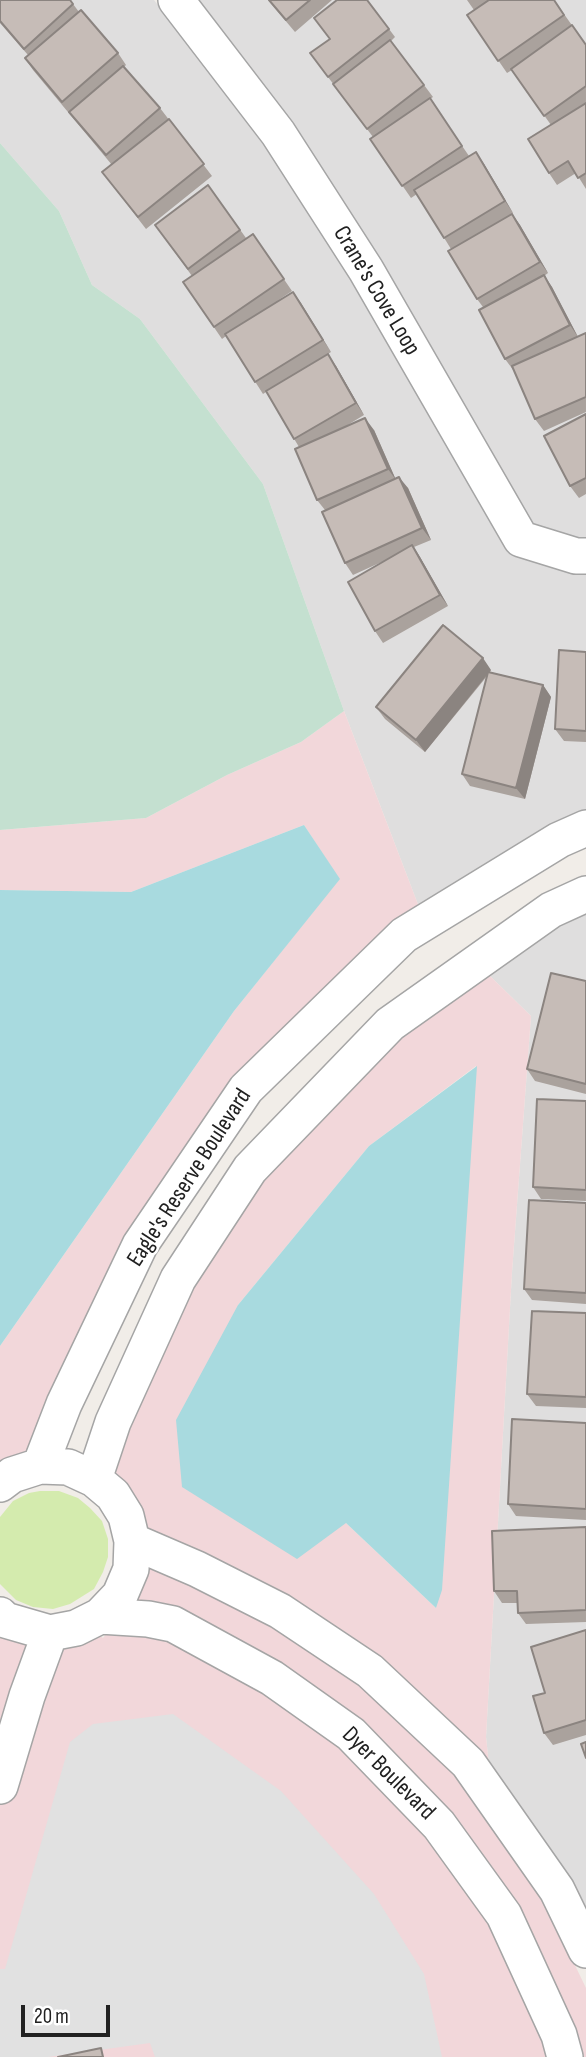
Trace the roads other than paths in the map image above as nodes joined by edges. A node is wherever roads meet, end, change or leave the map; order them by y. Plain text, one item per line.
1 (176, 0) edge
2 (586, 556) edge
3 (586, 828) edge
4 (586, 894) edge
5 (40, 1466) junction
6 (94, 1479) junction
7 (0, 1484) edge
8 (132, 1541) junction
9 (100, 1616) junction
10 (2, 1623) edge
11 (50, 1633) junction
12 (0, 1786) edge
13 (586, 1950) edge
14 (565, 2057) edge

1 - 2 street, Crane's Cove Loop
3 - 5 street, Eagle's Reserve Boulevard
4 - 6 street, Eagle's Reserve Boulevard
5 - 6 street
5 - 7 street
6 - 8 street
8 - 9 street
8 - 13 street
9 - 11 street
9 - 14 street, Dyer Boulevard
10 - 11 street
11 - 12 street

